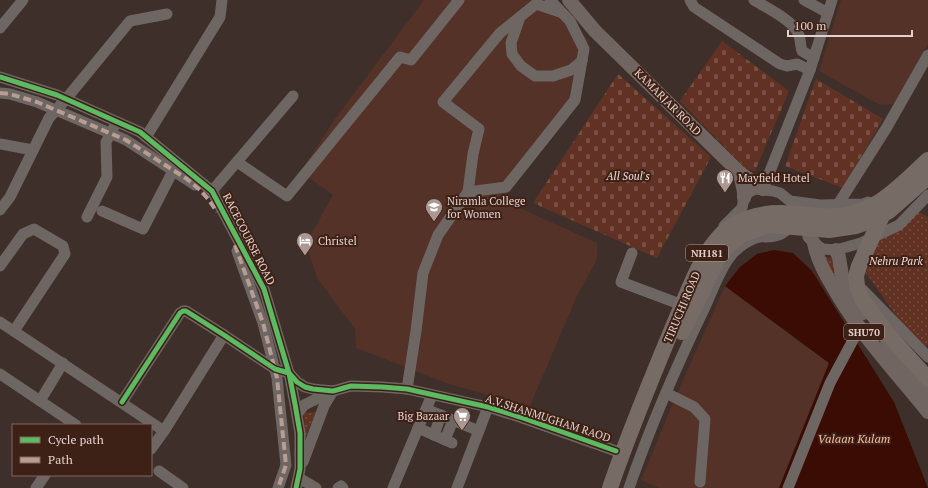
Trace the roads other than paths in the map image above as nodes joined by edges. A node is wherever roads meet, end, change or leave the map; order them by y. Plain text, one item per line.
1 (23, 0) edge
2 (222, 0) edge
3 (459, 0) edge
4 (550, 0) edge
5 (569, 0) edge
6 (578, 0) edge
7 (690, 0) edge
8 (754, 0) edge
9 (804, 0) edge
10 (832, 0) edge
11 (563, 13) junction
12 (828, 13) junction
13 (167, 14) dead end
14 (520, 17) junction
15 (0, 28) edge
16 (595, 30) junction
17 (928, 55) edge
18 (814, 58) junction
19 (582, 61) junction
20 (810, 70) junction
21 (0, 77) edge
22 (0, 92) edge
23 (293, 96) dead end
24 (66, 99) junction
25 (56, 110) junction
26 (117, 122) junction
27 (111, 133) junction
28 (146, 137) junction
29 (0, 144) edge
30 (33, 150) junction
31 (928, 151) edge
32 (928, 160) edge
33 (237, 162) junction
34 (176, 167) junction
35 (740, 173) junction
36 (928, 177) edge
37 (764, 189) junction
38 (212, 191) junction
39 (468, 192) junction
40 (928, 196) edge
41 (790, 201) junction
42 (743, 203) junction
43 (815, 204) junction
44 (863, 204) junction
45 (837, 206) junction
46 (0, 210) edge
47 (102, 211) dead end
48 (882, 216) junction
49 (88, 218) dead end
50 (781, 234) junction
51 (759, 237) junction
52 (811, 240) junction
53 (852, 246) junction
54 (632, 252) dead end
55 (838, 254) junction
56 (0, 266) edge
57 (677, 303) junction
58 (0, 322) edge
59 (860, 327) junction
60 (14, 331) junction
61 (224, 335) junction
62 (928, 357) edge
63 (63, 364) junction
64 (275, 369) junction
65 (288, 373) junction
66 (0, 374) edge
67 (928, 379) edge
68 (407, 389) junction
69 (333, 391) junction
70 (666, 393) junction
71 (432, 394) junction
72 (928, 396) edge
73 (40, 401) junction
74 (122, 402) junction
75 (488, 407) junction
76 (426, 409) junction
77 (928, 412) edge
78 (297, 414) junction
79 (441, 415) junction
80 (453, 420) junction
81 (74, 424) edge
82 (418, 428) junction
83 (164, 431) junction
84 (479, 431) junction
85 (434, 435) junction
86 (152, 448) edge
87 (616, 451) junction
88 (159, 471) dead end
89 (44, 476) edge
90 (298, 478) edge
91 (700, 482) dead end
92 (36, 488) edge
93 (183, 488) edge
94 (278, 488) edge
95 (316, 488) edge
96 (338, 488) edge
97 (343, 488) edge
98 (393, 488) edge
99 (457, 488) edge
100 (603, 488) edge
101 (610, 488) edge
102 (621, 488) edge
103 (629, 488) edge
104 (788, 488) edge

1 - 15 street
2 - 28 street
3 - 33 street
4 - 11 street
5 - 16 main road, KAMARJAR ROAD
6 - 16 main road, KAMARJAR ROAD
7 - 20 street
8 - 18 street
9 - 12 street
10 - 12 street
11 - 14 street
11 - 19 street
12 - 18 street
13 - 24 street
14 - 19 street
14 - 39 street
16 - 35 main road, KAMARJAR ROAD
17 - 45 street
18 - 20 street
19 - 39 street
20 - 37 street
21 - 24 street, RACECOURSE ROAD
22 - 25 street
23 - 33 street
24 - 25 street
24 - 26 street, RACECOURSE ROAD
25 - 27 street
25 - 30 street
26 - 27 street
26 - 28 street, RACECOURSE ROAD
27 - 34 street
27 - 49 street
28 - 34 street, RACECOURSE ROAD
29 - 30 street
30 - 46 street
31 - 44 street
32 - 101 highway, TIRUCHI ROAD / NH181, bridge
33 - 38 street
34 - 38 street, RACECOURSE ROAD
34 - 47 street
34 - 64 street
35 - 37 main road, KAMARJAR ROAD
35 - 42 main road
36 - 48 highway, TIRUCHI ROAD / NH181, bridge
37 - 41 street
37 - 42 street
38 - 65 street, RACECOURSE ROAD
39 - 68 street
40 - 53 street
41 - 43 street
41 - 50 street
42 - 51 street
42 - 57 street
43 - 45 street
43 - 52 street
44 - 45 street
44 - 53 street
48 - 67 highway, bridge
48 - 102 highway, TIRUCHI ROAD / NH181, bridge
50 - 51 street, TIRUCHI ROAD / NH181
50 - 52 street, TIRUCHI ROAD
51 - 70 street, TIRUCHI ROAD / NH181
52 - 55 street
52 - 59 main road, SHU70
53 - 55 street
54 - 57 street
55 - 62 street
55 - 72 main road, SHU70
56 - 60 street
57 - 87 street
58 - 60 street
59 - 77 main road, SHU70
59 - 104 street
60 - 63 street
61 - 64 street
61 - 74 street
61 - 83 street
63 - 73 street
63 - 74 street
64 - 65 street
64 - 94 street
65 - 69 street, A.V.SHANMUGHAM RAOD
65 - 78 street, RACECOURSE ROAD
66 - 73 street
68 - 69 street, A.V.SHANMUGHAM RAOD
68 - 71 street, A.V.SHANMUGHAM RAOD
69 - 78 street
69 - 90 street
70 - 91 street
70 - 103 street, TIRUCHI ROAD / NH181
71 - 75 street, A.V.SHANMUGHAM RAOD
71 - 76 street
73 - 81 street
74 - 83 street
75 - 84 street
75 - 87 street, A.V.SHANMUGHAM RAOD
76 - 79 street
76 - 82 street
78 - 90 street, RACECOURSE ROAD
79 - 80 street
79 - 85 street
80 - 84 street
80 - 85 street
82 - 85 street
82 - 98 street
83 - 86 street
84 - 99 street
87 - 100 street
88 - 93 street
89 - 92 street
90 - 95 street
96 - 97 street

